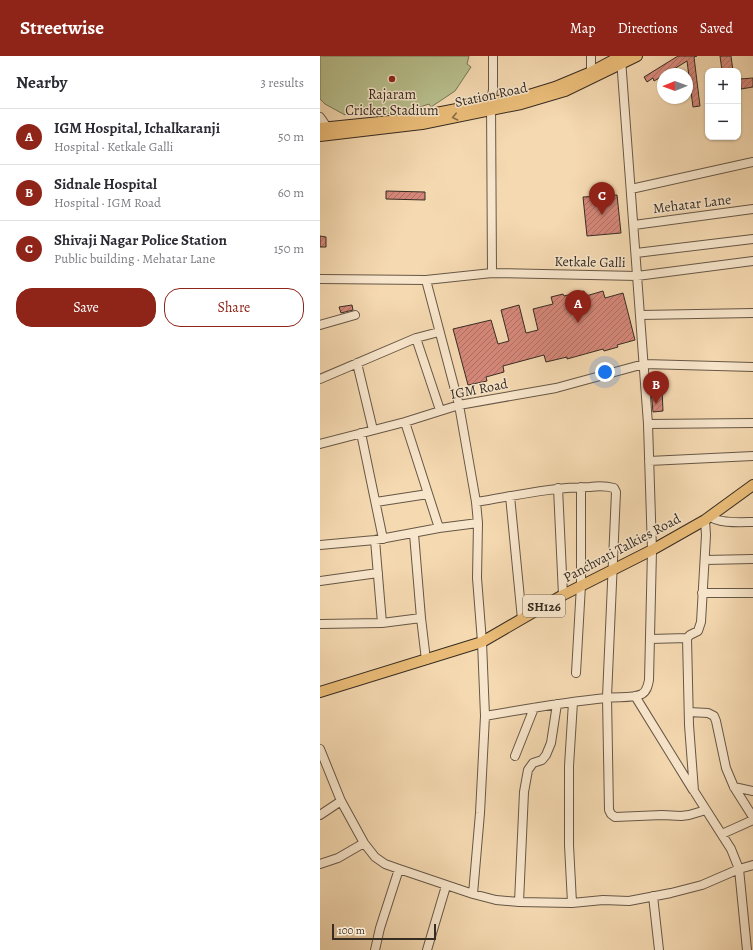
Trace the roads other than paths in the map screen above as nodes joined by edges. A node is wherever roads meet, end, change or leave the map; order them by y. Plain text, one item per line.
1 (493, 56) edge
2 (591, 56) edge
3 (637, 56) edge
4 (621, 59) edge
5 (592, 72) junction
6 (491, 105) junction
7 (320, 117) edge
8 (323, 128) edge
9 (320, 136) edge
10 (753, 162) edge
11 (631, 189) junction
12 (753, 209) edge
13 (634, 224) junction
14 (753, 239) edge
15 (636, 252) junction
16 (753, 261) edge
17 (492, 273) junction
18 (637, 276) junction
19 (320, 278) edge
20 (426, 280) junction
21 (753, 313) edge
22 (355, 314) dead end
23 (640, 315) junction
24 (320, 325) edge
25 (439, 332) junction
26 (416, 338) junction
27 (357, 363) junction
28 (644, 364) junction
29 (753, 367) edge
30 (320, 379) edge
31 (459, 406) junction
32 (440, 410) junction
33 (405, 422) junction
34 (753, 423) edge
35 (648, 424) junction
36 (373, 430) junction
37 (361, 433) junction
38 (320, 444) edge
39 (753, 456) edge
40 (649, 461) junction
41 (753, 485) edge
42 (581, 487) junction
43 (558, 488) junction
44 (428, 494) junction
45 (510, 496) junction
46 (376, 502) junction
47 (476, 502) junction
48 (708, 518) junction
49 (753, 522) edge
50 (478, 523) junction
51 (439, 528) junction
52 (414, 534) junction
53 (379, 539) junction
54 (320, 545) edge
55 (652, 550) junction
56 (753, 559) edge
57 (705, 560) junction
58 (612, 570) junction
59 (378, 573) junction
60 (320, 581) edge
61 (582, 585) junction
62 (702, 593) junction
63 (753, 593) edge
64 (562, 595) junction
65 (421, 618) junction
66 (522, 619) junction
67 (382, 623) junction
68 (320, 624) edge
69 (687, 638) junction
70 (650, 639) junction
71 (482, 642) junction
72 (426, 660) junction
73 (576, 673) dead end
74 (320, 692) edge
75 (635, 696) junction
76 (607, 697) junction
77 (574, 702) junction
78 (557, 704) junction
79 (534, 708) junction
80 (689, 712) junction
81 (484, 716) junction
82 (320, 749) edge
83 (514, 756) dead end
84 (734, 787) junction
85 (753, 791) edge
86 (694, 792) junction
87 (341, 801) junction
88 (706, 810) junction
89 (320, 815) edge
90 (753, 818) edge
91 (722, 834) junction
92 (364, 843) junction
93 (320, 864) edge
94 (753, 865) edge
95 (399, 869) junction
96 (739, 869) junction
97 (446, 886) junction
98 (473, 894) junction
99 (653, 896) junction
100 (519, 902) junction
101 (572, 903) junction
102 (375, 950) edge
103 (427, 950) edge
104 (659, 950) edge
105 (747, 950) edge

1 - 6 street
2 - 5 street
3 - 4 main road, Station Road
4 - 5 main road, Station Road
4 - 6 main road, Station Road
4 - 11 street
5 - 6 main road, Station Road
6 - 8 main road, Station Road
6 -> 9 main road, Station Road
6 - 17 street
7 - 8 street
10 - 11 street
11 - 13 street
12 - 13 street, Mehatar Lane
13 - 15 street
14 - 15 street
15 - 18 street
16 - 18 street, Ketkale Galli
17 - 18 street, Ketkale Galli
17 - 20 street, Ketkale Galli
18 - 23 street
19 - 20 street, Ketkale Galli
20 - 25 street
21 - 23 street
22 - 24 street
23 - 28 street
25 - 26 street
25 - 31 street
26 - 27 street
26 - 32 street
27 - 30 street
27 - 36 street
28 - 29 street, IGM Road
28 - 31 street, IGM Road
28 - 35 street
31 - 32 street, IGM Road
31 - 47 street
32 - 33 street, IGM Road
33 - 36 street, IGM Road
33 - 44 street
34 - 35 street
35 - 40 street
36 - 37 street, IGM Road
37 - 38 street, IGM Road
37 - 46 street
39 - 40 street
40 - 55 street
41 - 48 main road, Panchvati Talkies Road / SH126
42 - 43 street
42 - 58 street
42 - 61 street
43 - 45 street
43 - 64 street
44 - 46 street
44 - 51 street
45 - 47 street
45 - 66 street
46 - 53 street
47 - 50 street
48 - 49 street
48 - 55 main road, Panchvati Talkies Road / SH126
48 - 57 street
50 - 51 street
50 - 71 street
51 - 52 street
52 - 53 street
52 - 65 street
53 - 54 street
53 - 59 street
55 - 58 main road, Panchvati Talkies Road / SH126
55 - 70 street
56 - 57 street
57 - 62 street
58 - 61 main road, Panchvati Talkies Road / SH126
58 - 76 street
59 - 60 street
59 - 67 street
61 - 64 main road, Panchvati Talkies Road / SH126
61 - 73 street
62 - 63 street
62 - 69 street
64 - 66 main road, Panchvati Talkies Road / SH126
65 - 67 street
65 - 72 street
66 - 71 main road, Panchvati Talkies Road / SH126
67 - 68 street
69 - 70 street
69 - 80 street
70 - 75 street
71 - 72 main road, Panchvati Talkies Road / SH126
71 - 81 street
72 - 74 main road, Panchvati Talkies Road / SH126
75 - 76 street
75 - 86 street
76 - 77 street
76 - 88 street
77 - 78 street
77 - 101 street
78 - 79 street
78 - 100 street
79 - 81 street
79 - 83 street
80 - 84 street
80 - 86 street
81 - 98 street
82 - 87 street
84 - 85 street
84 - 90 street
86 - 88 street
87 - 89 street
87 - 92 street
88 - 91 street
90 - 91 street
91 - 96 street
92 - 93 street
92 - 95 street
94 - 96 street
95 - 97 street
95 - 102 street
96 - 99 street
96 - 105 street
97 - 98 street
97 - 103 street
98 - 100 street
99 - 101 street
99 - 104 street
100 - 101 street

